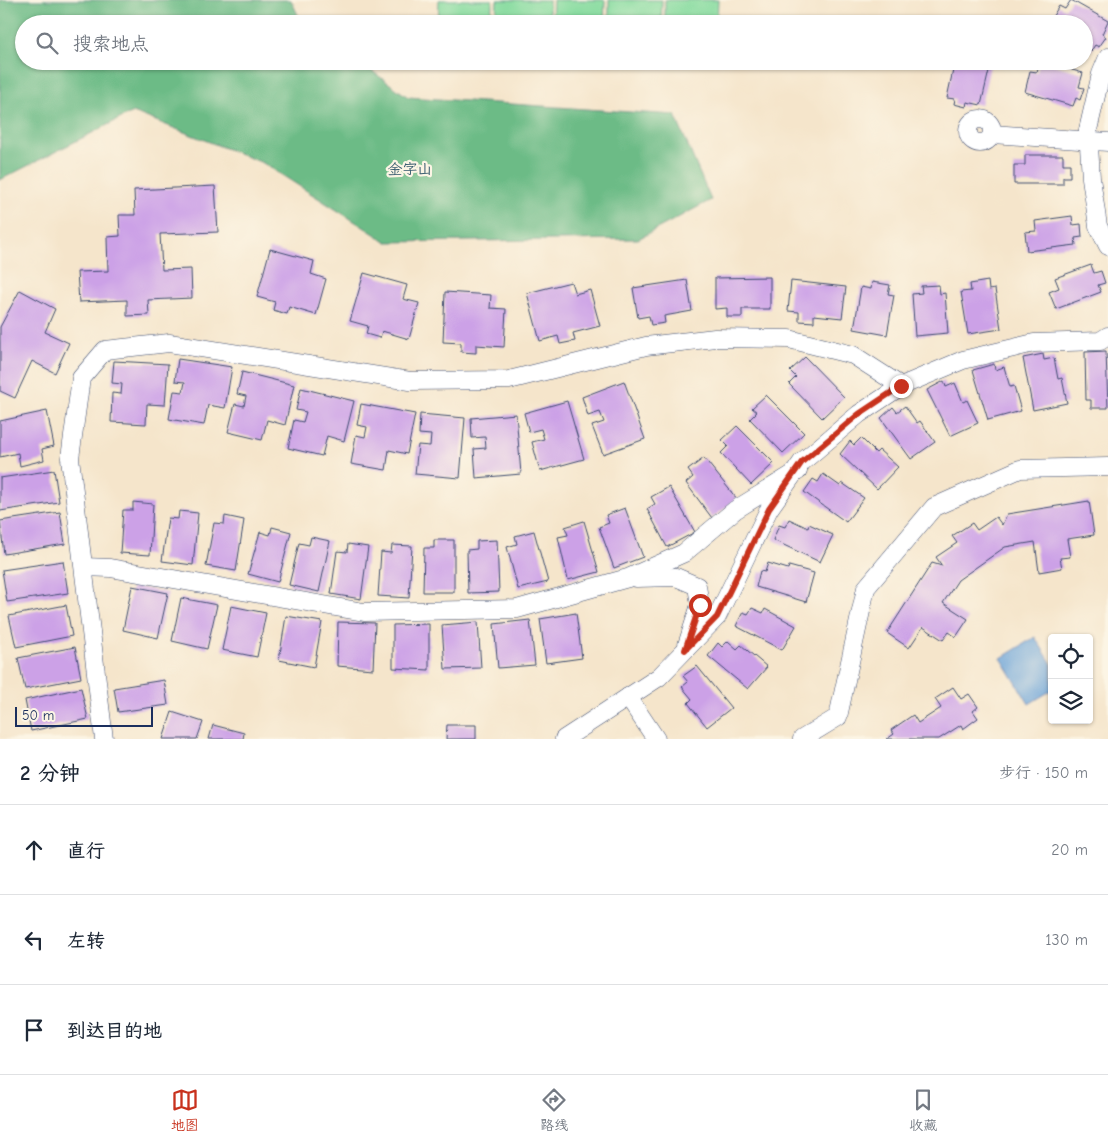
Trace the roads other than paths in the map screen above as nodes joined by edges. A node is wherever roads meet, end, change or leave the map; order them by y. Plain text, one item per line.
1 (1108, 57) edge
2 (992, 134) dead end
3 (1088, 141) junction
4 (1108, 142) edge
5 (1108, 246) edge
6 (1105, 340) edge
7 (901, 386) junction
8 (1108, 467) edge
9 (798, 471) junction
10 (84, 567) junction
11 (628, 578) junction
12 (685, 650) junction
13 (628, 697) junction
14 (104, 739) edge
15 (564, 739) edge
16 (656, 739) edge
17 (802, 739) edge

1 - 3 street
2 - 3 street
3 - 4 street
3 - 5 street
6 - 7 street
7 - 9 street
7 - 10 street
8 - 17 street
9 - 11 street
9 - 12 street
10 - 11 street
10 - 14 street
11 - 12 street
12 - 13 street
13 - 15 street
13 - 16 street

